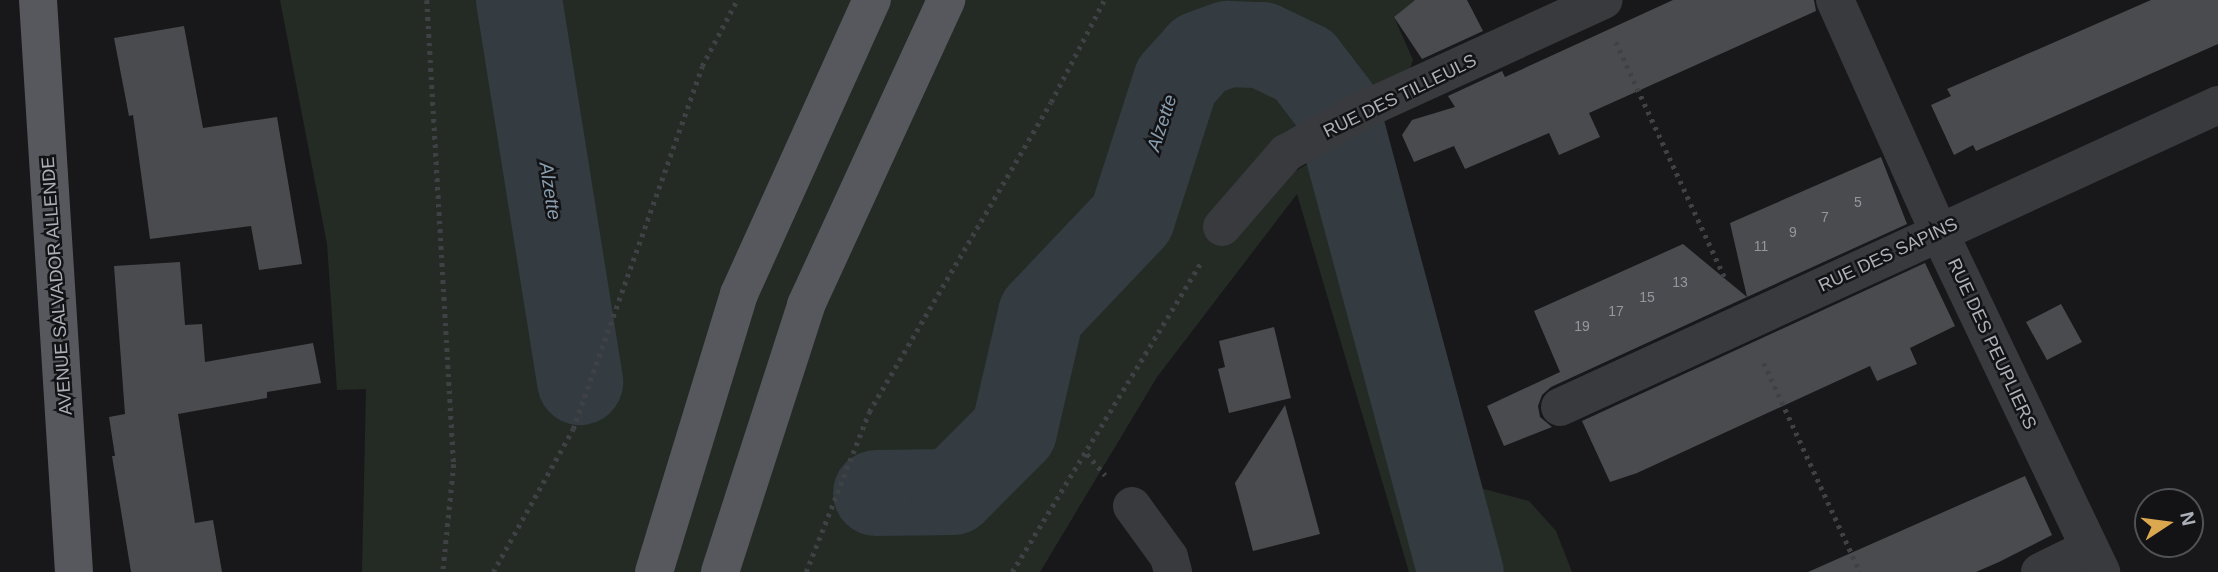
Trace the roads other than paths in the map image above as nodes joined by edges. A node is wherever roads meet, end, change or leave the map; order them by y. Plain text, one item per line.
1 (38, 0) edge
2 (872, 0) edge
3 (946, 0) edge
4 (1604, 0) edge
5 (1835, 0) edge
6 (2218, 106) edge
7 (1222, 228) road end
8 (1939, 232) junction
9 (1560, 407) dead end
10 (1132, 506) dead end
11 (2095, 560) edge
12 (74, 572) edge
13 (654, 572) edge
14 (720, 572) edge
15 (1173, 572) edge
16 (2040, 572) edge

1 - 12 main road, AVENUE SALVADOR ALLENDE
2 - 13 main road
3 - 14 main road
4 - 7 street, RUE DES TILLEULS
5 - 8 street, RUE DES PEUPLIERS
6 - 8 street, RUE DES SAPINS
8 - 9 street, RUE DES SAPINS
8 - 11 street, RUE DES PEUPLIERS
10 - 15 street
11 - 16 street

